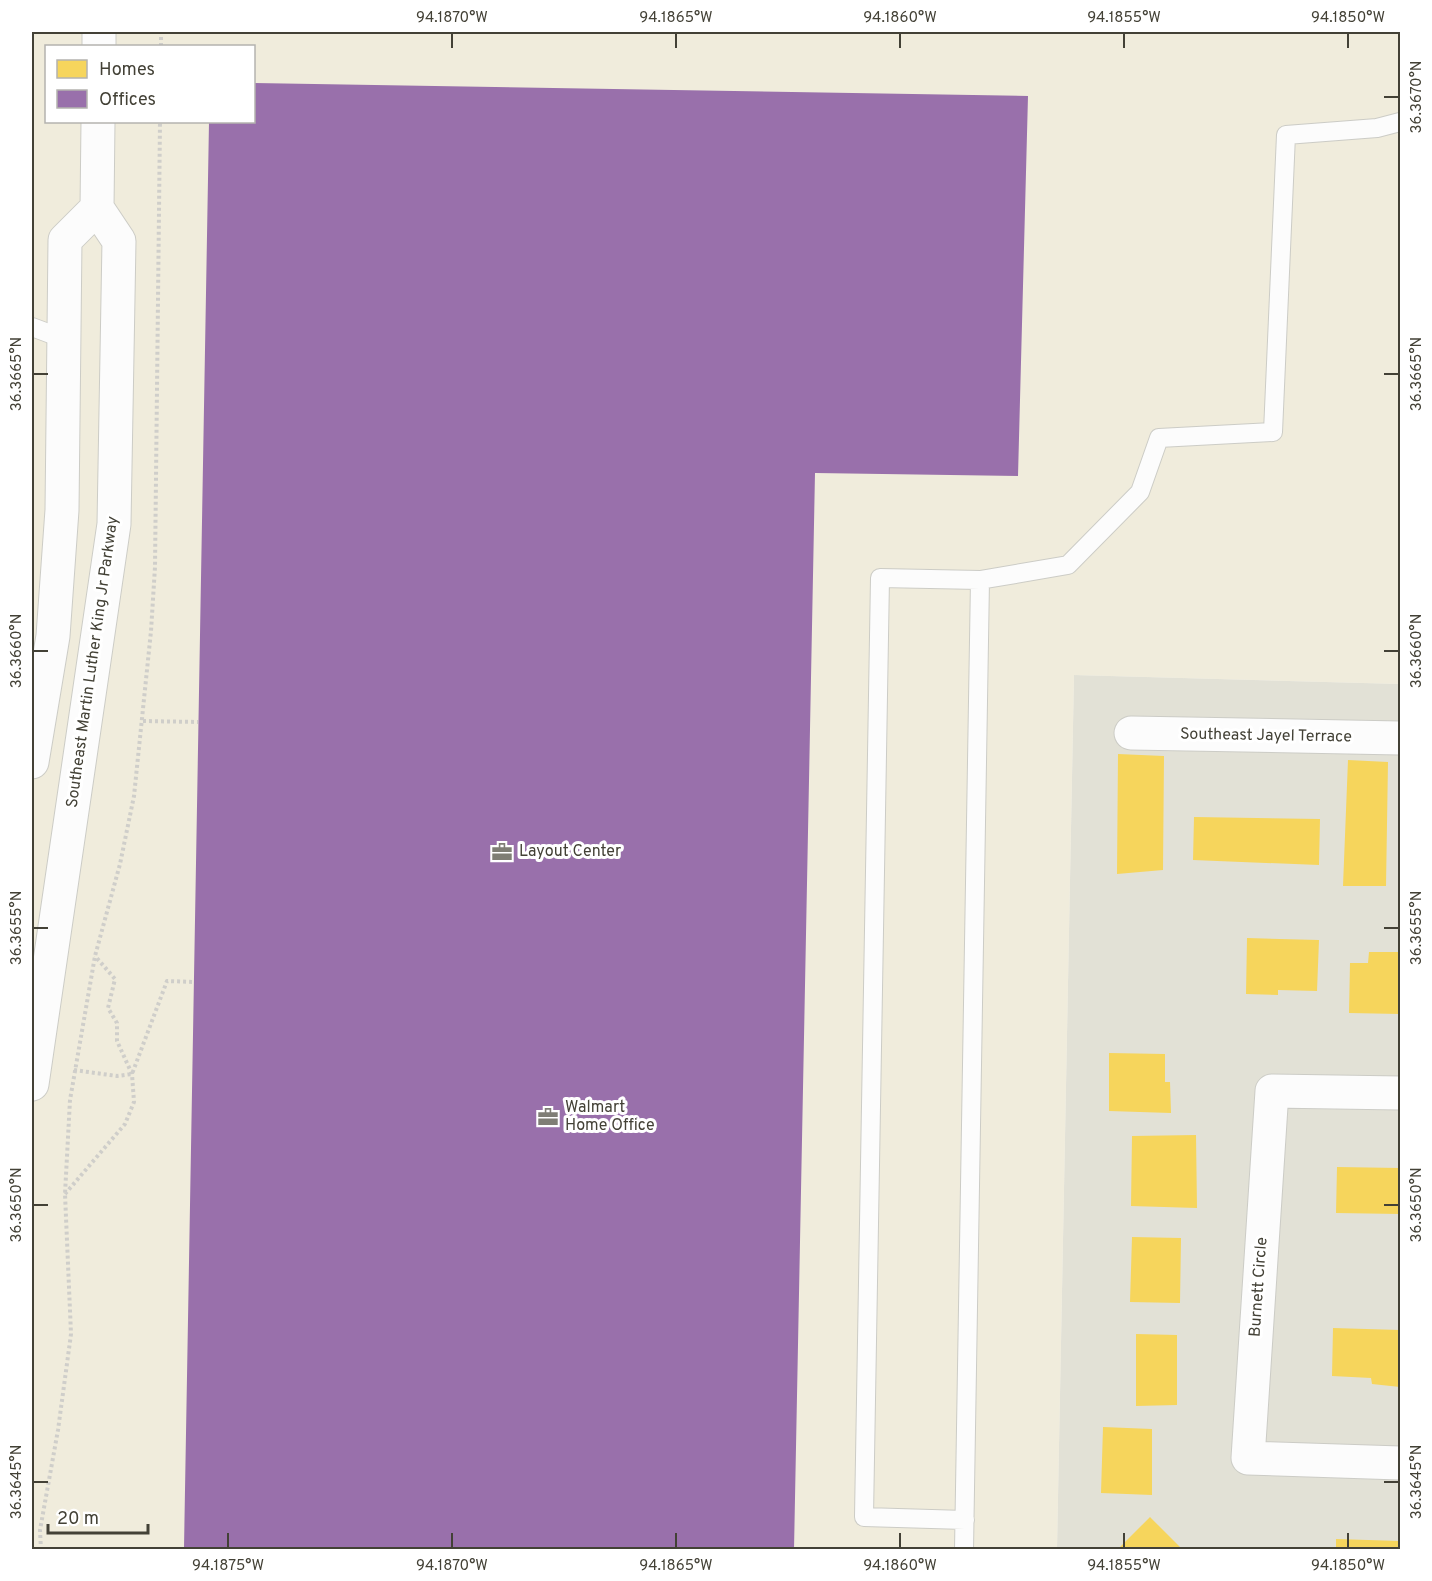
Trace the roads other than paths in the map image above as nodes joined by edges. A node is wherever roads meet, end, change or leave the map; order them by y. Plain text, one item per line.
1 (1401, 122) edge
2 (98, 123) edge
3 (97, 208) junction
4 (32, 327) edge
5 (64, 339) junction
6 (980, 580) junction
7 (1131, 733) dead end
8 (1401, 738) edge
9 (32, 762) edge
10 (32, 1084) edge
11 (1401, 1093) edge
12 (1401, 1463) edge
13 (965, 1520) junction
14 (964, 1550) edge

1 - 6 lane
2 - 3 street
3 - 5 street
3 - 10 street, Southeast Martin Luther King Jr Parkway
4 - 5 lane
5 - 9 street
6 - 13 lane
6 - 13 lane
7 - 8 street, Southeast Jayel Terrace
11 - 12 street, Burnett Circle
13 - 14 lane

